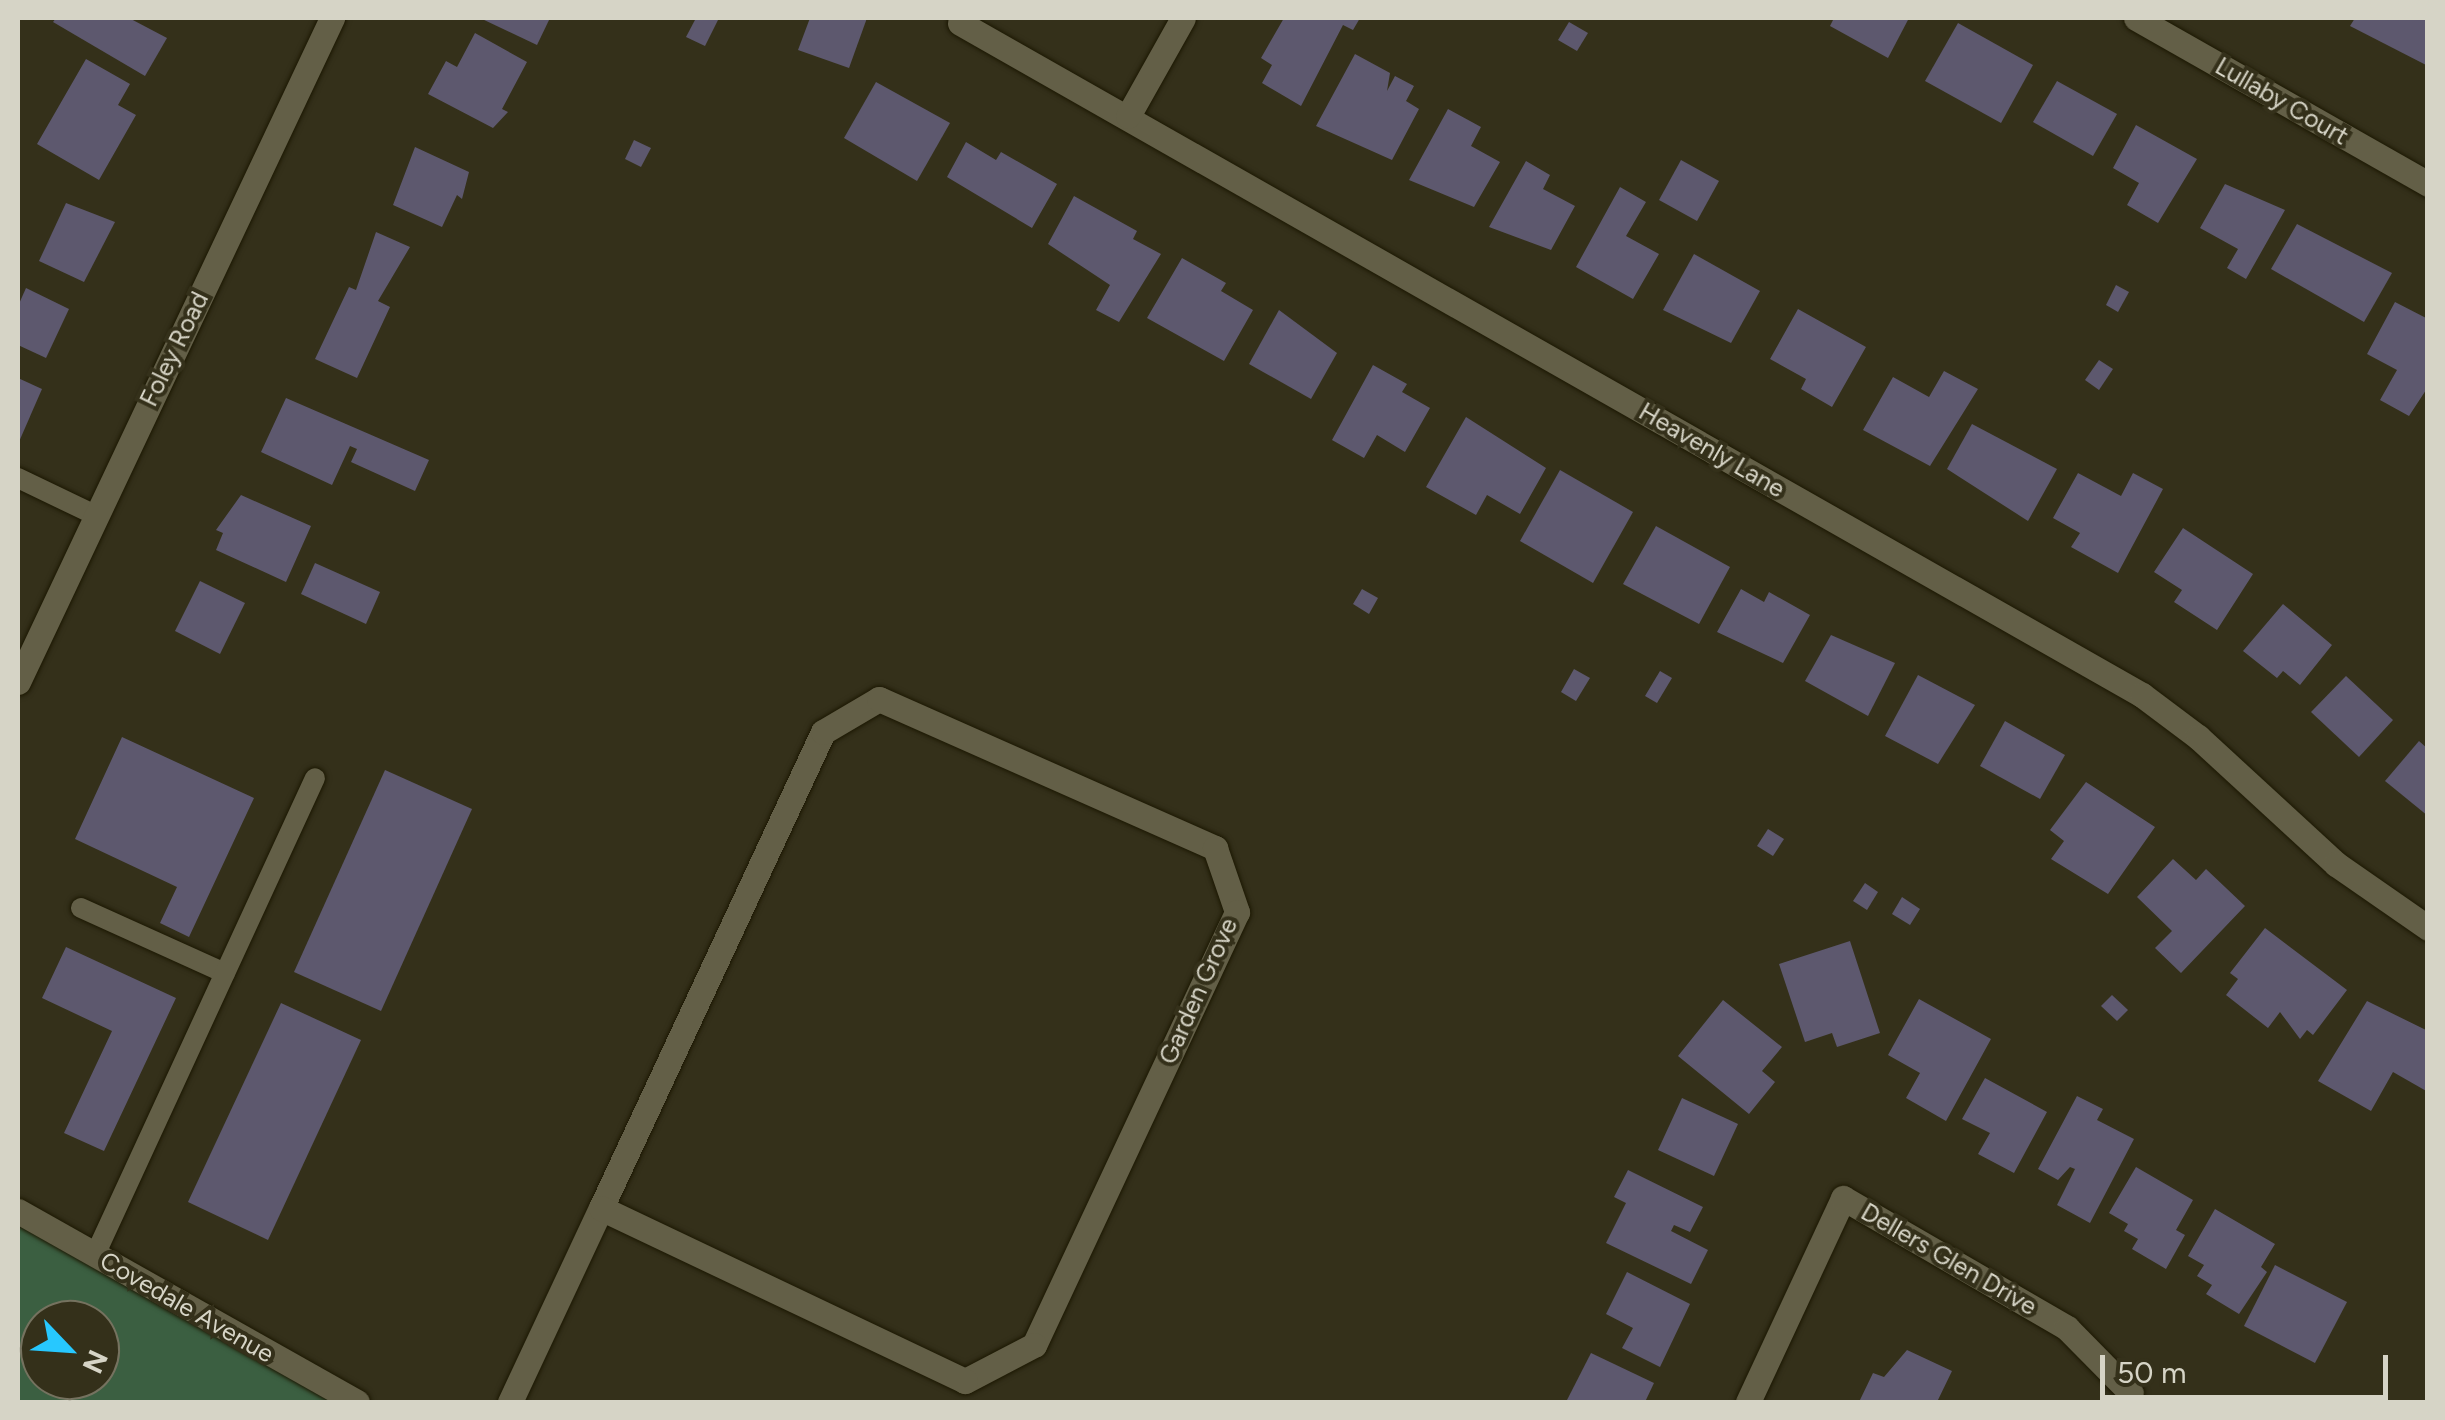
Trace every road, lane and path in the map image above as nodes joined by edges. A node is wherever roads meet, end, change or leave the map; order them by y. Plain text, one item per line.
1 (332, 18) edge
2 (1183, 18) edge
3 (2136, 18) edge
4 (960, 23) dead end
5 (1128, 116) junction
6 (2428, 184) edge
7 (18, 478) edge
8 (95, 515) junction
9 (18, 682) edge
10 (315, 778) dead end
11 (81, 908) dead end
12 (2428, 928) edge
13 (224, 973) junction
14 (600, 1208) junction
15 (18, 1211) edge
16 (96, 1254) junction
17 (2131, 1393) dead end
18 (357, 1402) edge
19 (510, 1402) edge
20 (1748, 1402) edge

1 - 8 street, Foley Road
2 - 5 street
3 - 6 street, Lullaby Court
4 - 5 street, Heavenly Lane
5 - 12 street, Heavenly Lane
7 - 8 lane
8 - 9 street, Foley Road
10 - 13 lane
11 - 13 lane
13 - 16 lane
14 - 14 street, Garden Grove
14 - 19 street, Garden Grove
15 - 16 street, Covedale Avenue
16 - 18 street, Covedale Avenue
17 - 20 street, Dellers Glen Drive

